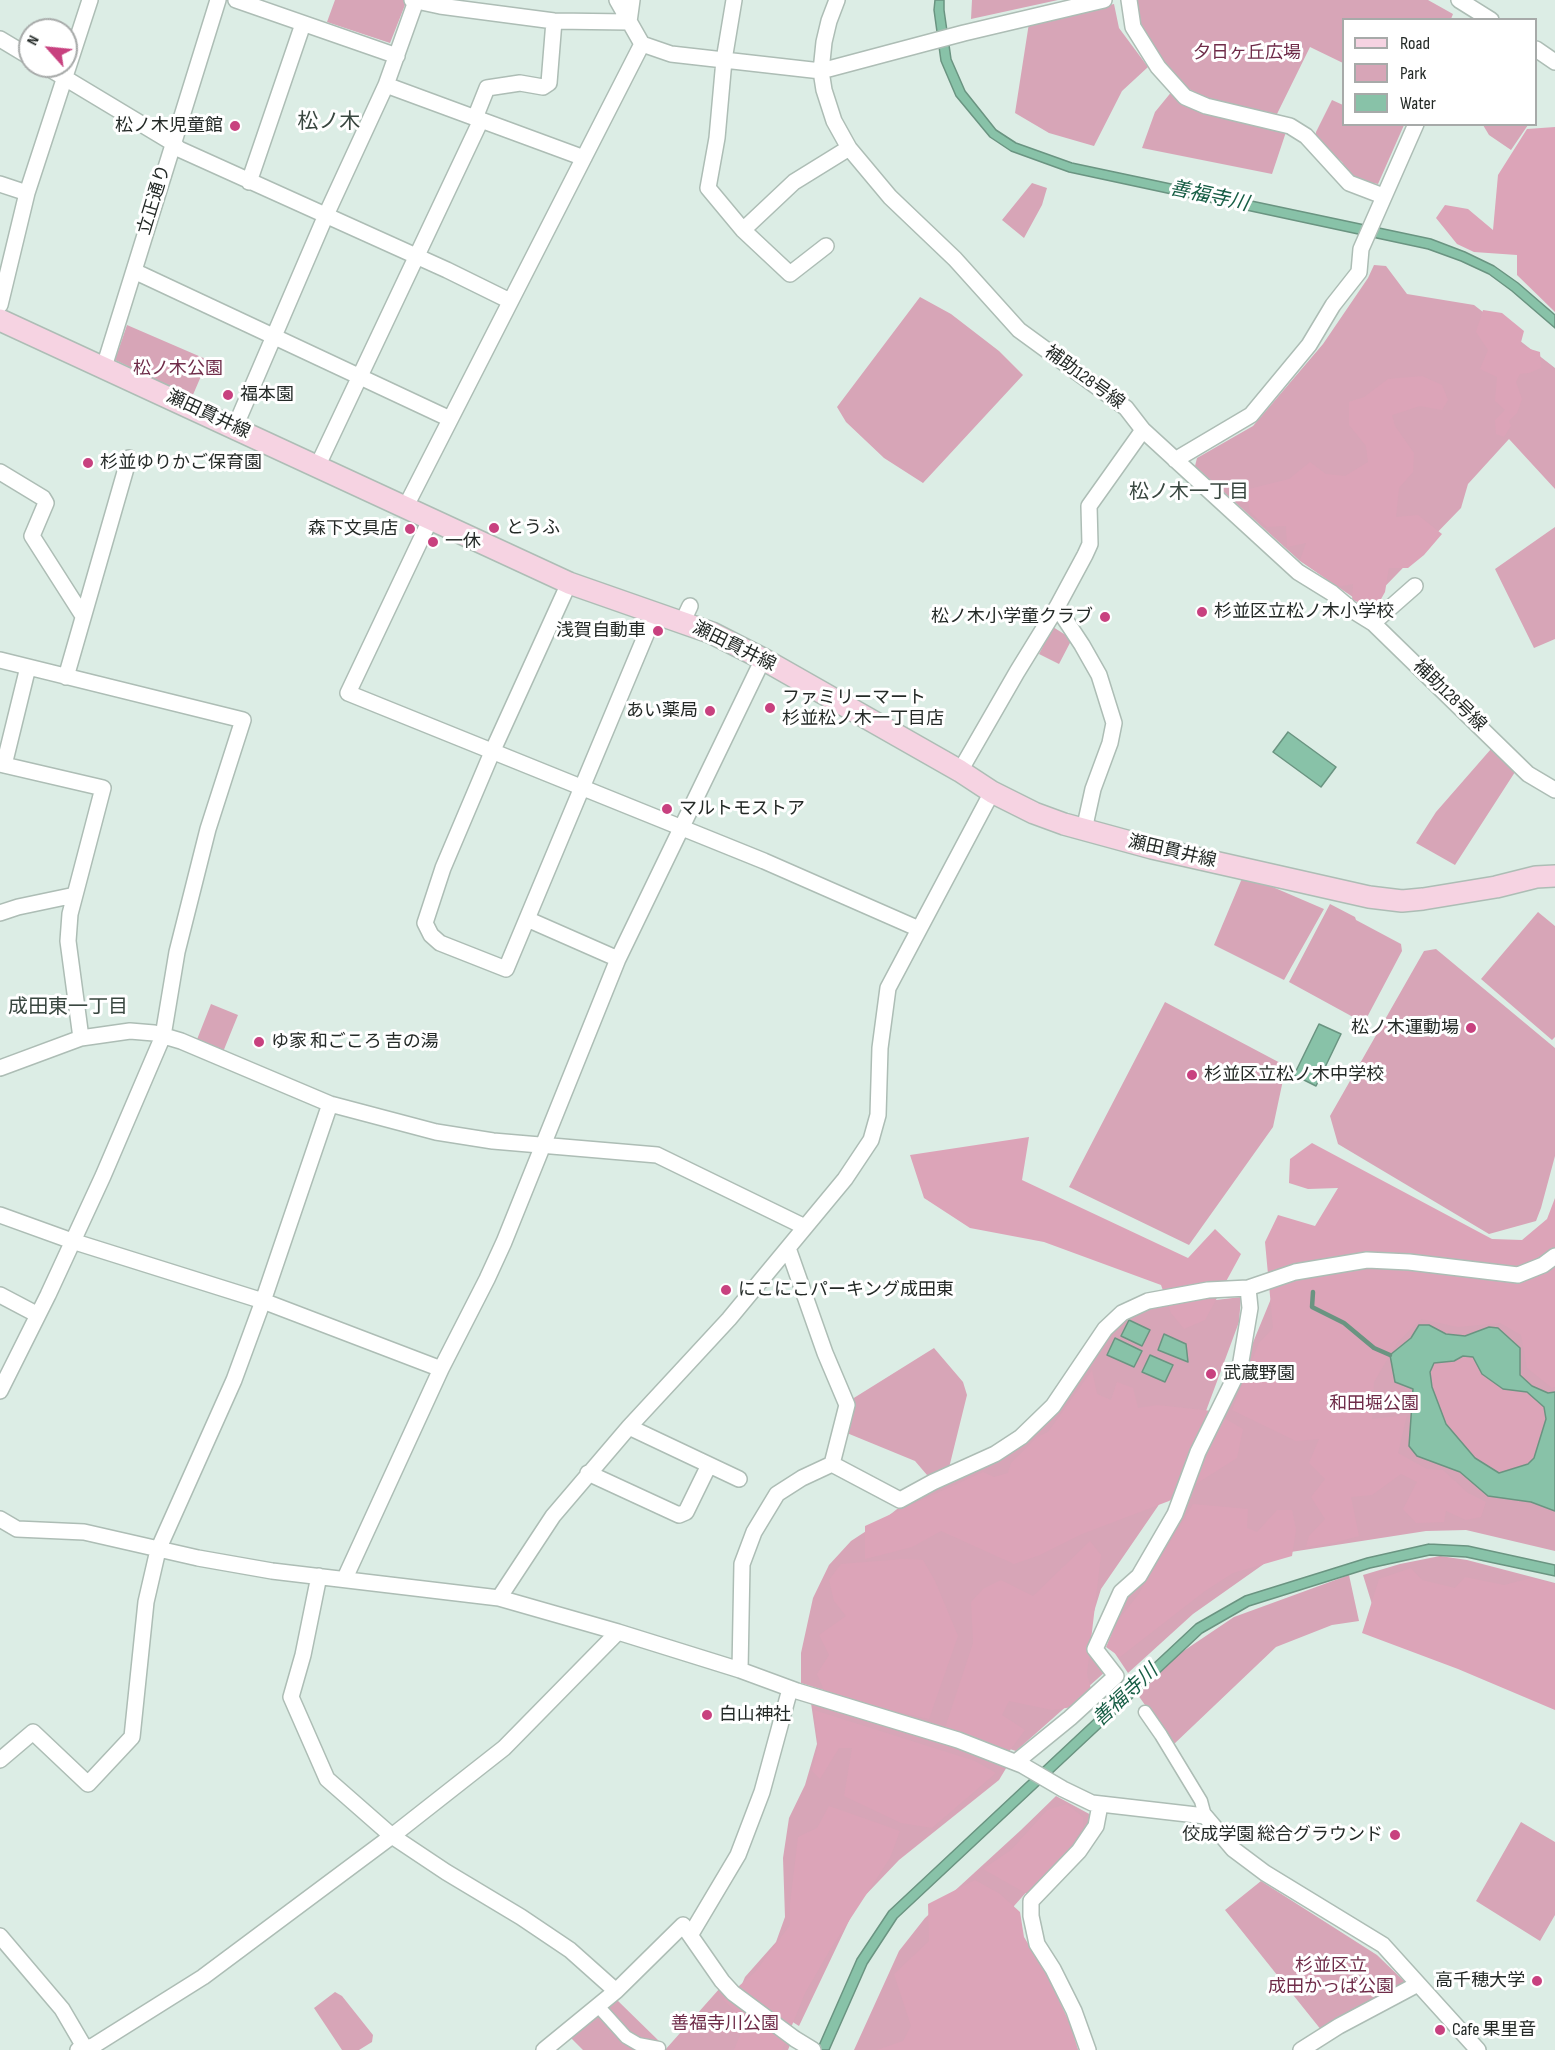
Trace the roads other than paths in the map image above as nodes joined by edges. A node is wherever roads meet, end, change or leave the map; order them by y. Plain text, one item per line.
1 (90, 0) edge
2 (218, 0) edge
3 (236, 0) edge
4 (617, 0) edge
5 (632, 0) edge
6 (734, 0) edge
7 (837, 0) edge
8 (1104, 0) edge
9 (1129, 0) edge
10 (1459, 0) edge
11 (414, 1) edge
12 (441, 3) edge
13 (1470, 14) edge
14 (554, 21) junction
15 (629, 22) junction
16 (303, 24) junction
17 (78, 34) edge
18 (0, 39) edge
19 (642, 44) junction
20 (18, 50) edge
21 (1537, 50) edge
22 (397, 56) junction
23 (724, 60) junction
24 (1555, 62) edge
25 (821, 71) junction
26 (63, 78) edge
27 (65, 78) edge
28 (386, 85) junction
29 (478, 119) junction
30 (1415, 126) edge
31 (173, 143) junction
32 (849, 148) junction
33 (584, 158) junction
34 (249, 182) junction
35 (0, 184) edge
36 (27, 193) junction
37 (1383, 196) junction
38 (326, 215) junction
39 (743, 230) junction
40 (826, 246) dead end
41 (417, 256) junction
42 (134, 271) junction
43 (510, 301) junction
44 (0, 305) edge
45 (0, 320) edge
46 (273, 336) junction
47 (105, 367) junction
48 (360, 377) junction
49 (450, 419) junction
50 (235, 427) junction
51 (1143, 430) junction
52 (129, 458) dead end
53 (1175, 460) junction
54 (317, 466) junction
55 (0, 472) edge
56 (406, 506) junction
57 (431, 518) junction
58 (569, 583) junction
59 (1415, 586) dead end
60 (1057, 608) junction
61 (655, 613) junction
62 (82, 616) junction
63 (1373, 623) junction
64 (763, 659) junction
65 (0, 660) edge
66 (28, 667) junction
67 (66, 677) junction
68 (493, 750) junction
69 (2, 765) edge
70 (960, 771) junction
71 (583, 787) junction
72 (1555, 790) edge
73 (992, 792) junction
74 (682, 828) junction
75 (1084, 830) junction
76 (1555, 876) edge
77 (75, 895) junction
78 (0, 913) edge
79 (527, 919) junction
80 (919, 929) junction
81 (618, 959) junction
82 (163, 1036) junction
83 (81, 1038) junction
84 (0, 1068) edge
85 (330, 1104) junction
86 (545, 1144) junction
87 (0, 1215) edge
88 (805, 1227) junction
89 (72, 1241) junction
90 (788, 1248) junction
91 (1555, 1256) edge
92 (1248, 1288) junction
93 (0, 1295) edge
94 (264, 1301) junction
95 (38, 1315) junction
96 (441, 1369) junction
97 (0, 1391) edge
98 (629, 1427) junction
99 (832, 1464) junction
100 (710, 1465) junction
101 (588, 1473) junction
102 (739, 1479) dead end
103 (0, 1519) edge
104 (158, 1550) junction
105 (319, 1576) junction
106 (345, 1578) junction
107 (499, 1598) junction
108 (618, 1632) junction
109 (740, 1670) junction
110 (790, 1689) junction
111 (1145, 1712) dead end
112 (0, 1760) edge
113 (1019, 1764) junction
114 (1100, 1805) junction
115 (1205, 1816) junction
116 (392, 1836) junction
117 (691, 1934) junction
118 (0, 1936) edge
119 (1418, 1984) junction
120 (616, 1991) junction
121 (598, 2006) junction
122 (633, 2045) edge
123 (659, 2048) dead end
124 (83, 2049) edge
125 (544, 2050) edge
126 (813, 2050) edge
127 (1088, 2050) edge
128 (1301, 2050) edge
129 (1478, 2050) edge

1 - 17 street
2 - 31 street, 立正通り
3 - 16 street
4 - 15 street
5 - 15 street
6 - 23 street
7 - 25 street
8 - 25 street
9 - 37 street
10 - 13 street
11 - 12 street
11 - 22 street
12 - 14 street
14 - 15 street
14 - 29 street
15 - 19 street
16 - 22 street
16 - 34 street
18 - 20 street
19 - 23 street
19 - 33 street
21 - 24 street
22 - 28 street
23 - 25 street
23 - 39 street
25 - 32 street, 補助128号線
26 - 36 street
27 - 31 street
28 - 29 street
28 - 38 street
29 - 33 street
29 - 41 street
30 - 37 street
31 - 34 street
31 - 42 street, 立正通り
32 - 39 street
32 - 51 street, 補助128号線
33 - 43 street
34 - 38 street
35 - 36 street
36 - 44 street
37 - 53 street
38 - 41 street
38 - 46 street
39 - 40 street
41 - 43 street
41 - 48 street
42 - 46 street
42 - 47 street, 立正通り
43 - 49 street
45 - 47 main road, 瀬田貫井線
46 - 48 street
46 - 50 street
47 - 50 main road, 瀬田貫井線
48 - 49 street
48 - 54 street
49 - 56 street
50 - 54 main road, 瀬田貫井線
51 - 53 street, 補助128号線
51 - 60 street
52 - 62 street
53 - 63 street, 補助128号線
54 - 56 main road, 瀬田貫井線
55 - 62 street
56 - 57 main road, 瀬田貫井線
57 - 58 main road, 瀬田貫井線
57 - 68 street
58 - 61 main road, 瀬田貫井線
58 - 68 street
59 - 63 street
60 - 70 street
60 - 75 street
61 - 64 main road, 瀬田貫井線
61 - 71 street
62 - 67 street
63 - 72 street, 補助128号線
64 - 70 main road, 瀬田貫井線
64 - 74 street
65 - 66 street
66 - 67 street
66 - 69 street
67 - 82 street
68 - 71 street
68 - 79 street
69 - 77 street
70 - 73 main road, 瀬田貫井線
71 - 74 street
71 - 79 street
73 - 75 main road, 瀬田貫井線
73 - 80 street
74 - 80 street
74 - 81 street
75 - 76 main road, 瀬田貫井線
77 - 78 street
77 - 83 street
79 - 81 street
80 - 88 street
81 - 86 street
82 - 83 street
82 - 85 street
82 - 89 street
83 - 84 street
85 - 86 street
85 - 94 street
86 - 88 street
86 - 96 street
87 - 89 street
88 - 90 street
89 - 94 street
89 - 95 street
90 - 98 street
90 - 99 street
91 - 92 street
92 - 99 street
92 - 113 street
93 - 95 street
94 - 96 street
94 - 104 street
95 - 97 street
96 - 106 street
98 - 100 street
98 - 101 street
99 - 109 street
100 - 101 street
100 - 102 street
101 - 107 street
103 - 104 street
104 - 105 street
104 - 112 street
105 - 106 street
105 - 116 street
106 - 107 street
107 - 108 street
108 - 109 street
108 - 116 street
109 - 110 street
110 - 113 street
110 - 117 street
111 - 115 street
113 - 114 street
114 - 115 street
114 - 127 street
115 - 119 street
116 - 120 street
116 - 124 street
117 - 120 street
117 - 126 street
118 - 124 street
119 - 128 street
119 - 129 street
120 - 121 street
121 - 122 street
121 - 125 street
122 - 123 street

